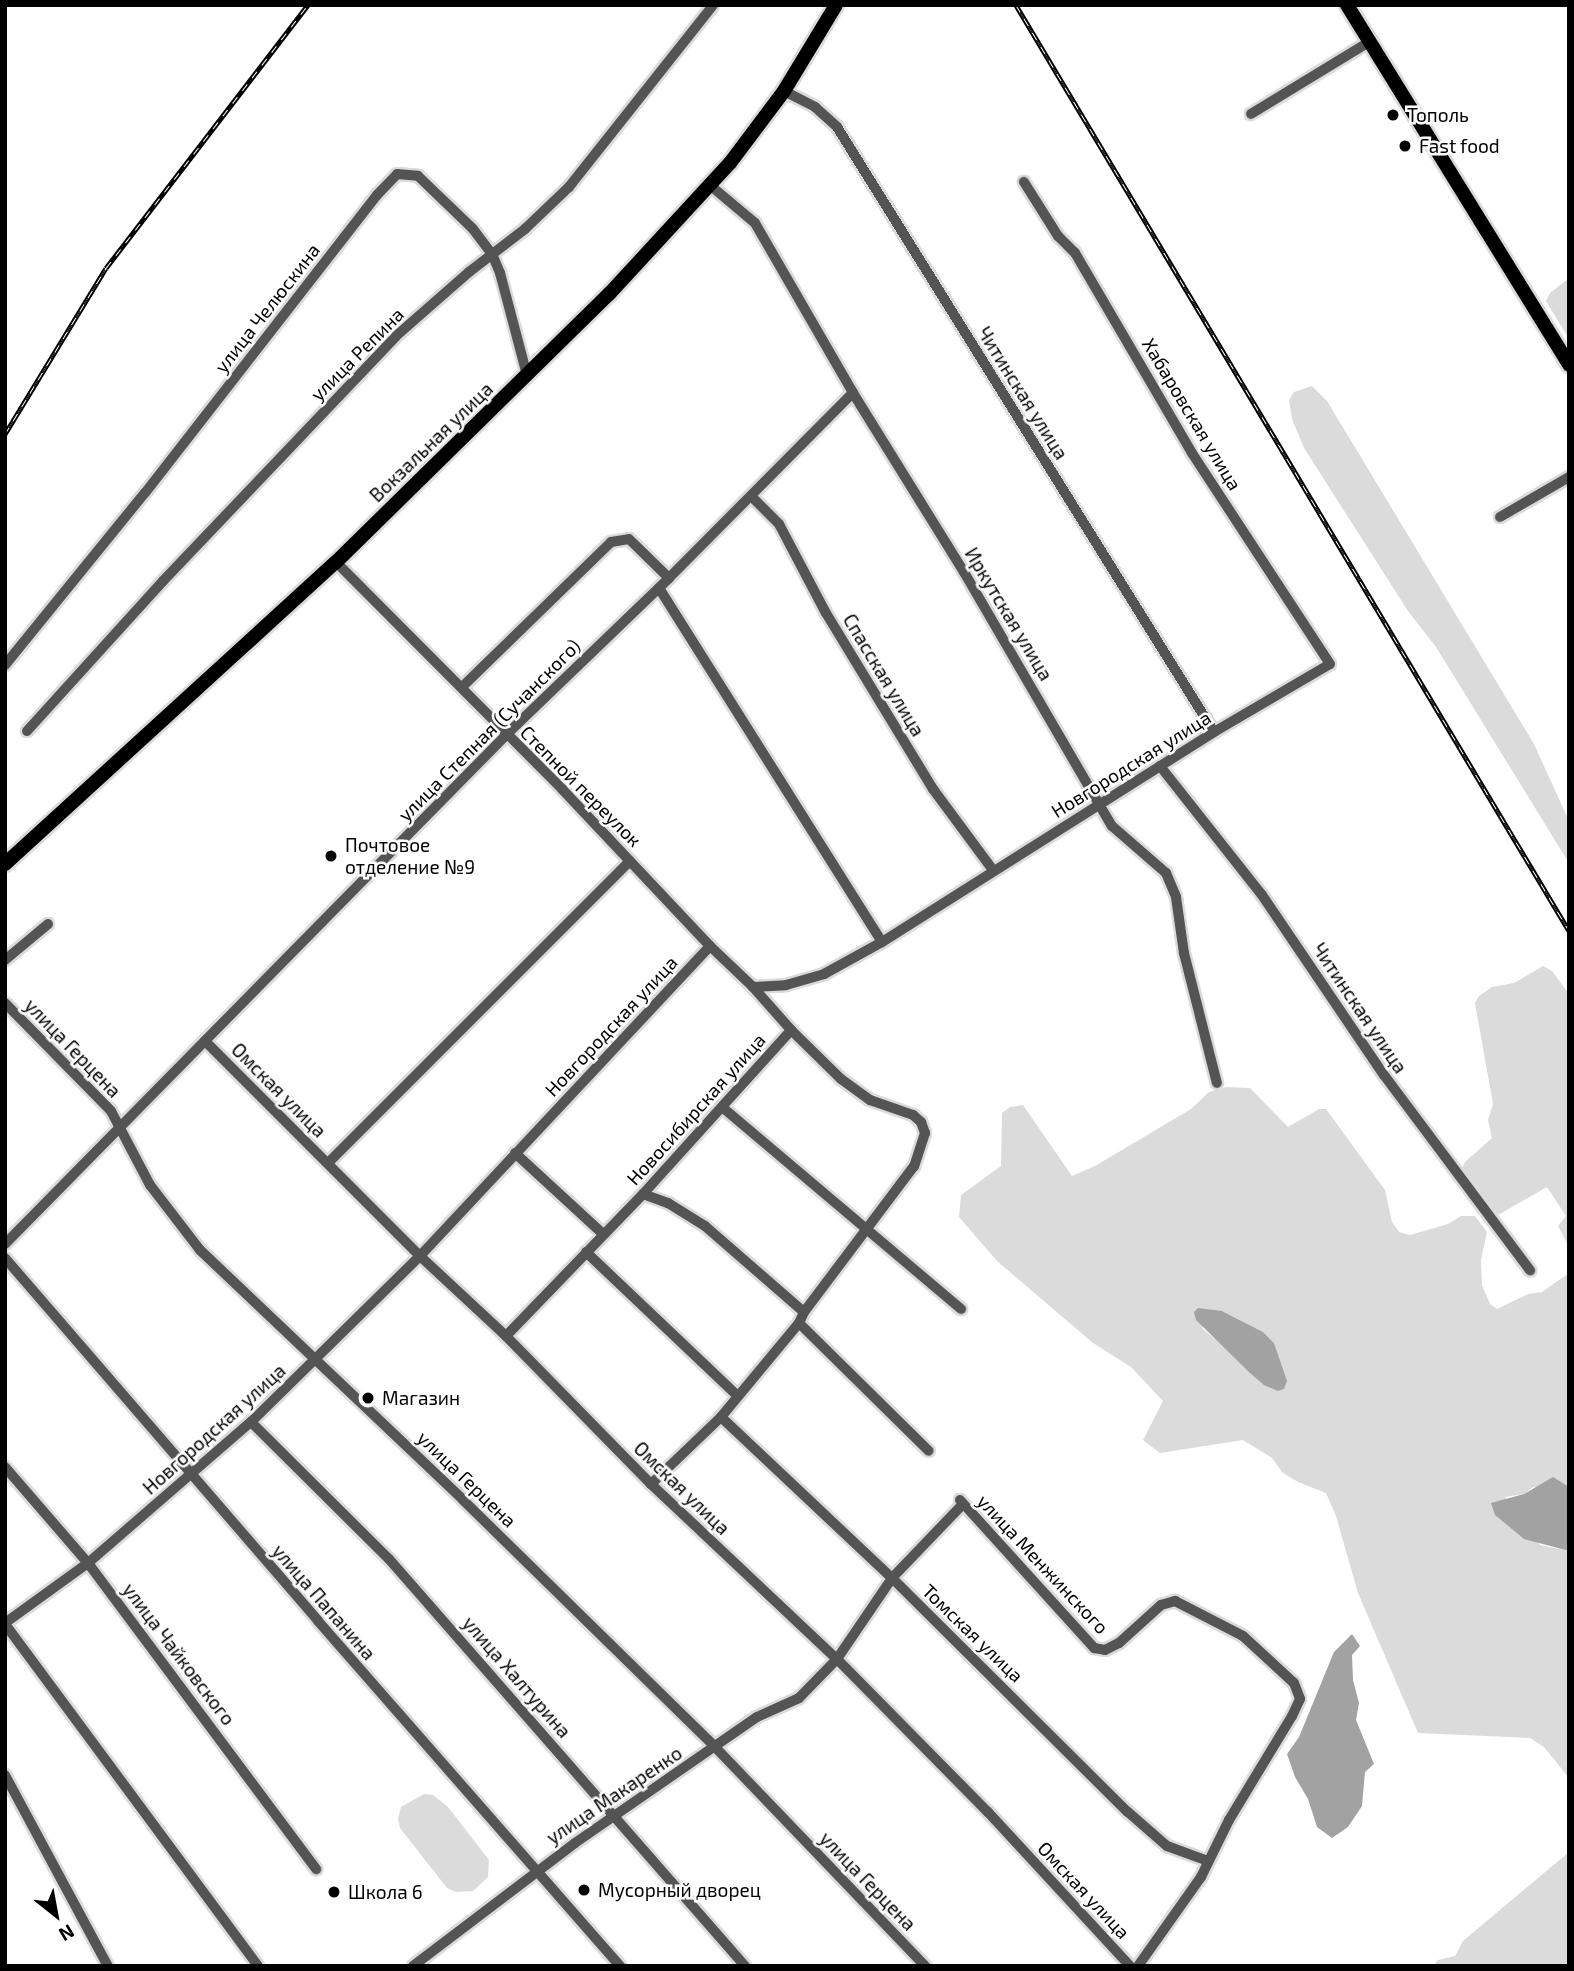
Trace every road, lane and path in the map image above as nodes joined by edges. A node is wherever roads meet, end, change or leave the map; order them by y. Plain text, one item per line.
1 (713, 5) edge
2 (836, 5) edge
3 (1347, 5) edge
4 (1369, 42) junction
5 (784, 91) junction
6 (1251, 114) dead end
7 (1024, 182) dead end
8 (711, 186) junction
9 (492, 254) junction
10 (1569, 365) edge
11 (527, 375) junction
12 (853, 393) junction
13 (1569, 477) edge
14 (751, 496) junction
15 (1500, 517) dead end
16 (337, 562) junction
17 (670, 578) junction
18 (659, 588) junction
19 (1330, 664) joint
20 (5, 665) edge
21 (462, 687) junction
22 (27, 731) dead end
23 (1214, 733) junction
24 (506, 735) junction
25 (1160, 766) junction
26 (1098, 805) junction
27 (630, 861) junction
28 (5, 864) edge
29 (993, 870) junction
30 (48, 924) dead end
31 (881, 942) junction
32 (710, 946) junction
33 (5, 960) edge
34 (753, 987) junction
35 (5, 1003) edge
36 (791, 1030) junction
37 (205, 1041) junction
38 (1217, 1083) dead end
39 (722, 1107) junction
40 (121, 1128) junction
41 (515, 1153) junction
42 (328, 1163) junction
43 (643, 1194) junction
44 (867, 1230) junction
45 (603, 1234) junction
46 (5, 1244) edge
47 (586, 1252) junction
48 (419, 1256) junction
49 (5, 1258) edge
50 (1530, 1270) dead end
51 (961, 1309) dead end
52 (804, 1312) junction
53 (799, 1323) junction
54 (506, 1336) junction
55 (315, 1359) junction
56 (738, 1396) junction
57 (721, 1417) junction
58 (251, 1422) junction
59 (929, 1451) dead end
60 (5, 1467) edge
61 (191, 1474) junction
62 (652, 1484) junction
63 (961, 1503) joint
64 (88, 1563) junction
65 (892, 1578) junction
66 (5, 1624) edge
67 (837, 1659) junction
68 (716, 1748) junction
69 (5, 1775) edge
70 (615, 1815) junction
71 (1208, 1861) junction
72 (316, 1868) dead end
73 (536, 1870) junction
74 (108, 1966) edge
75 (257, 1966) edge
76 (413, 1966) edge
77 (620, 1966) edge
78 (745, 1966) edge
79 (925, 1966) edge
80 (1130, 1966) edge
81 (1138, 1966) edge

1 - 9 street, улица Репина
2 - 5 main road, Вокзальная улица
3 - 4 main road
4 - 6 street
4 - 10 main road
5 - 8 main road, Вокзальная улица
5 - 23 street, Читинская улица
7 - 19 street, Хабаровская улица
8 - 11 main road, Вокзальная улица
8 - 12 street, Иркутская улица
9 - 11 street, улица Челюскина
9 - 20 street, улица Челюскина
9 - 22 street, улица Репина
11 - 16 main road, Вокзальная улица
12 - 14 street, улица Степная (Сучанского)
12 - 26 street, Иркутская улица
13 - 15 street
14 - 17 street, улица Степная (Сучанского)
14 - 29 street, Спасская улица
16 - 21 street, Степной переулок
16 - 28 main road, Вокзальная улица
17 - 18 street, улица Степная (Сучанского)
17 - 21 street
18 - 24 street, улица Степная (Сучанского)
18 - 31 street
19 - 23 street, Новгородская улица
21 - 24 street, Степной переулок
23 - 25 street, Новгородская улица
24 - 27 street, Степной переулок
24 - 37 street, улица Степная (Сучанского)
25 - 26 street, Новгородская улица
25 - 50 street, Читинская улица
26 - 29 street, Новгородская улица
26 - 38 street, Иркутская улица
27 - 32 street, Степной переулок
27 - 42 street
29 - 31 street, Новгородская улица
30 - 33 street
31 - 34 street, Новгородская улица
32 - 34 street
32 - 41 street, Новгородская улица
34 - 36 street
35 - 40 street, улица Герцена
36 - 39 street, Новосибирская улица
36 - 44 street, Новосибирская улица
37 - 40 street, улица Степная (Сучанского)
37 - 42 street, Омская улица
39 - 43 street, Новосибирская улица
39 - 44 street
40 - 46 street, улица Степная (Сучанского)
40 - 55 street, улица Герцена
41 - 45 street
41 - 48 street, Новгородская улица
42 - 48 street, Омская улица
43 - 45 street, Новосибирская улица
43 - 52 street
44 - 51 street
44 - 52 street
45 - 47 street, Новосибирская улица
47 - 54 street, Новосибирская улица
47 - 56 street
48 - 54 street, Омская улица
48 - 55 street, Новгородская улица
49 - 61 street, улица Папанина
52 - 53 street
53 - 56 street
53 - 59 street
54 - 62 street, Омская улица
55 - 58 street, Новгородская улица
55 - 68 street, улица Герцена
56 - 57 street
57 - 62 street
57 - 65 street, Томская улица
58 - 61 street, Новгородская улица
58 - 70 street, улица Халтурина
60 - 64 street, улица Чайковского
61 - 64 street, Новгородская улица
61 - 73 street, улица Папанина
62 - 67 street, Омская улица
63 - 65 street, улица Макаренко
63 - 71 street, улица Менжинского
64 - 66 street, Новгородская улица
64 - 72 street, улица Чайковского
65 - 67 street, улица Макаренко
65 - 71 street, Томская улица
66 - 75 street
67 - 68 street, улица Макаренко
67 - 80 street, Омская улица
68 - 70 street, улица Макаренко
68 - 79 street, улица Герцена
69 - 74 street
70 - 73 street, улица Макаренко
70 - 78 street, улица Халтурина
71 - 81 street
73 - 76 street, улица Макаренко
73 - 77 street, улица Папанина

